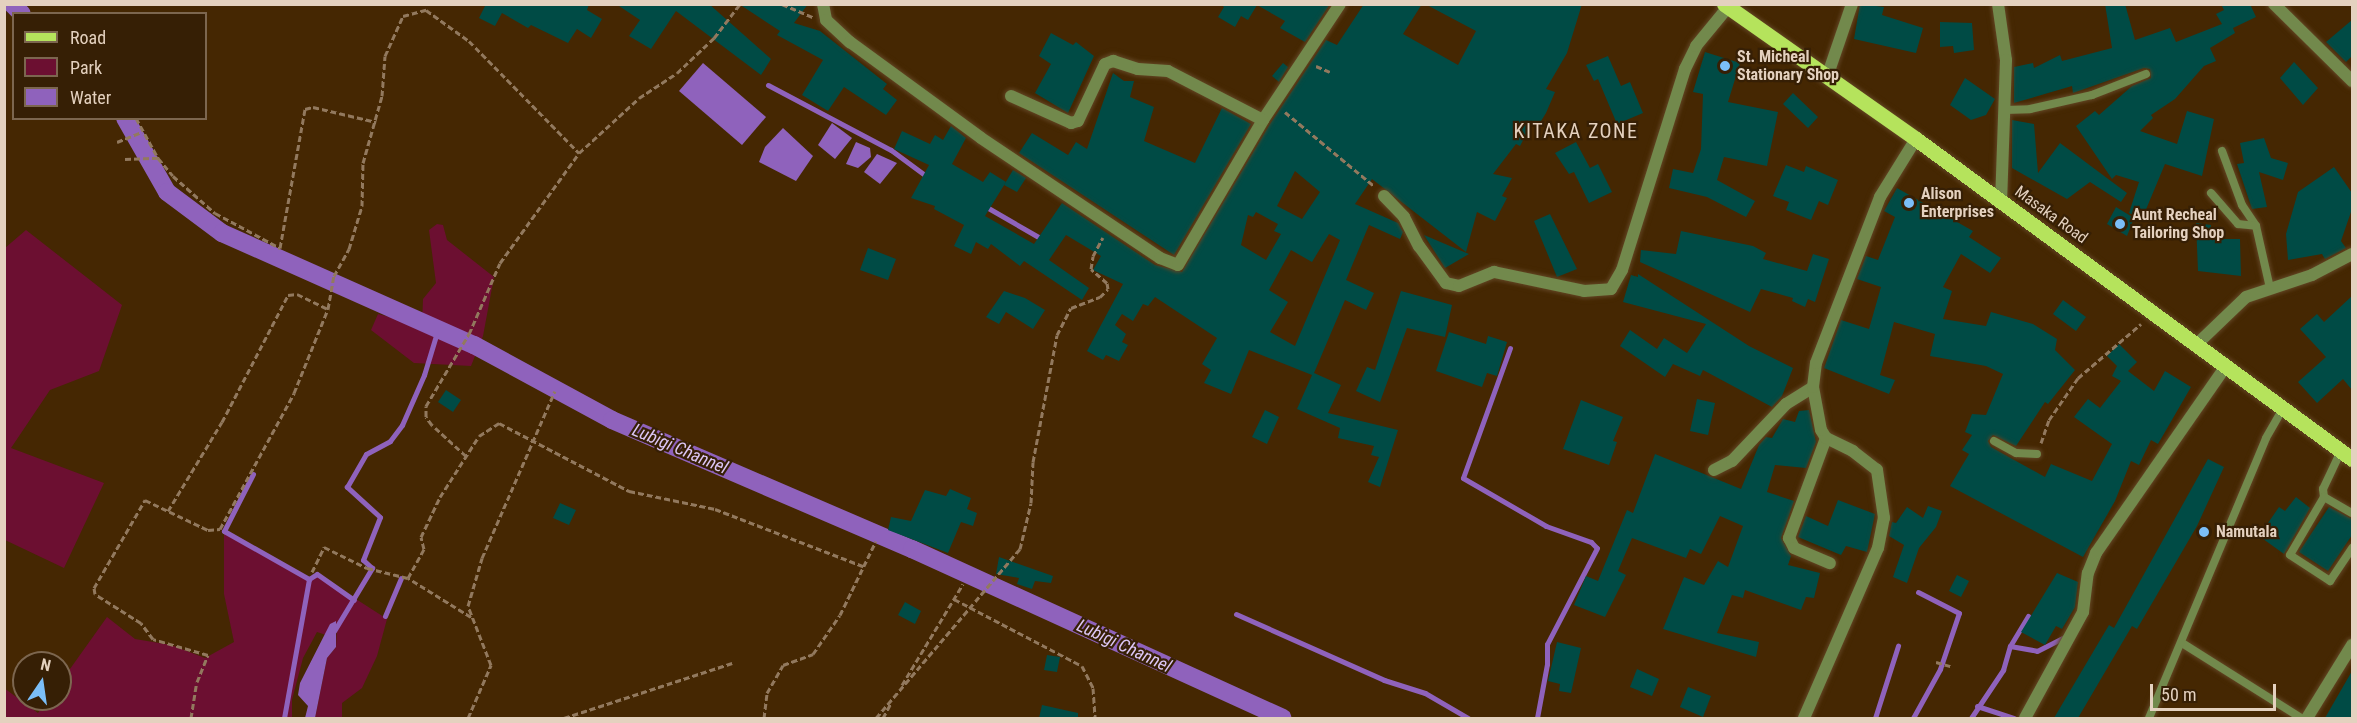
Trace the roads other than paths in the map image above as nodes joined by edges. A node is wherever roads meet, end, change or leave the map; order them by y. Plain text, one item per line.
1 (1340, 4) edge
2 (1852, 4) edge
3 (1998, 4) edge
4 (2274, 4) edge
5 (1726, 6) edge
6 (823, 8) edge
7 (2146, 75) dead end
8 (1827, 77) junction
9 (2352, 81) edge
10 (1011, 96) dead end
11 (2005, 110) junction
12 (1263, 120) junction
13 (1916, 139) junction
14 (2222, 151) dead end
15 (2211, 193) dead end
16 (1384, 196) road end
17 (2001, 201) junction
18 (2256, 226) junction
19 (2352, 254) edge
20 (2270, 288) junction
21 (2196, 345) junction
22 (2226, 366) junction
23 (1814, 387) junction
24 (2283, 408) junction
25 (1826, 438) junction
26 (1994, 441) dead end
27 (2037, 454) road end
28 (2347, 455) edge
29 (1714, 470) dead end
30 (2324, 497) junction
31 (2352, 513) edge
32 (2352, 548) edge
33 (1830, 563) dead end
34 (2182, 643) junction
35 (2352, 645) edge
36 (1804, 718) edge
37 (2025, 718) edge
38 (2149, 718) edge
39 (2301, 718) edge
40 (2307, 718) edge

1 - 12 street
2 - 8 street
3 - 11 street
4 - 9 street
5 - 8 main road, Masaka Road
5 - 16 street
6 - 12 street
7 - 11 lane
8 - 13 main road, Masaka Road
10 - 12 street
11 - 17 street
13 - 17 main road, Masaka Road
13 - 23 street
14 - 18 lane
15 - 18 lane
17 - 21 main road, Masaka Road
18 - 20 lane
19 - 20 street
20 - 21 street
21 - 22 main road, Masaka Road
22 - 24 main road, Masaka Road
22 - 37 street
23 - 25 street
23 - 29 street
24 - 28 main road, Masaka Road
24 - 34 lane
25 - 33 street
25 - 36 street
26 - 27 lane
28 - 30 lane
30 - 31 lane
30 - 32 lane
34 - 38 lane
34 - 39 lane
35 - 40 street

